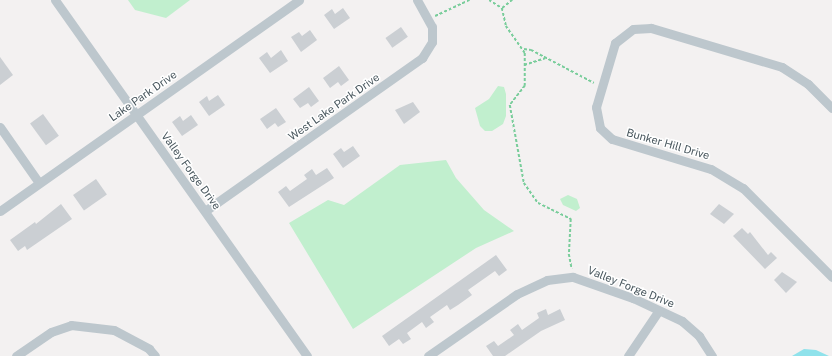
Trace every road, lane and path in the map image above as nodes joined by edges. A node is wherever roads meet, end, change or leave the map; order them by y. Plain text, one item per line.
1 (55, 0) edge
2 (299, 0) edge
3 (417, 0) edge
4 (470, 0) edge
5 (489, 0) edge
6 (512, 0) edge
7 (502, 8) junction
8 (429, 18) junction
9 (524, 49) junction
10 (545, 58) junction
11 (524, 65) junction
12 (601, 86) junction
13 (832, 108) edge
14 (136, 115) junction
15 (0, 127) edge
16 (39, 183) junction
17 (0, 211) edge
18 (206, 211) junction
19 (832, 276) edge
20 (573, 277) junction
21 (659, 310) junction
22 (302, 354) edge
23 (16, 356) edge
24 (155, 356) edge
25 (428, 356) edge
26 (628, 356) edge
27 (712, 356) edge

1 - 14 street, Valley Forge Drive
2 - 14 street, Lake Park Drive
3 - 8 street, West Lake Park Drive
4 - 8 path
5 - 7 path
6 - 7 path
7 - 9 path
8 - 18 street, West Lake Park Drive
9 - 10 path
9 - 11 path
10 - 11 path
10 - 12 path
11 - 20 path
12 - 13 street, Bunker Hill Drive
12 - 19 street, Bunker Hill Drive
14 - 16 street, Lake Park Drive
14 - 18 street, Valley Forge Drive
15 - 16 street
16 - 17 street, Lake Park Drive
18 - 22 street, Valley Forge Drive
20 - 21 street, Valley Forge Drive
20 - 25 street, Valley Forge Drive
21 - 26 street
21 - 27 street, Valley Forge Drive
23 - 24 street

